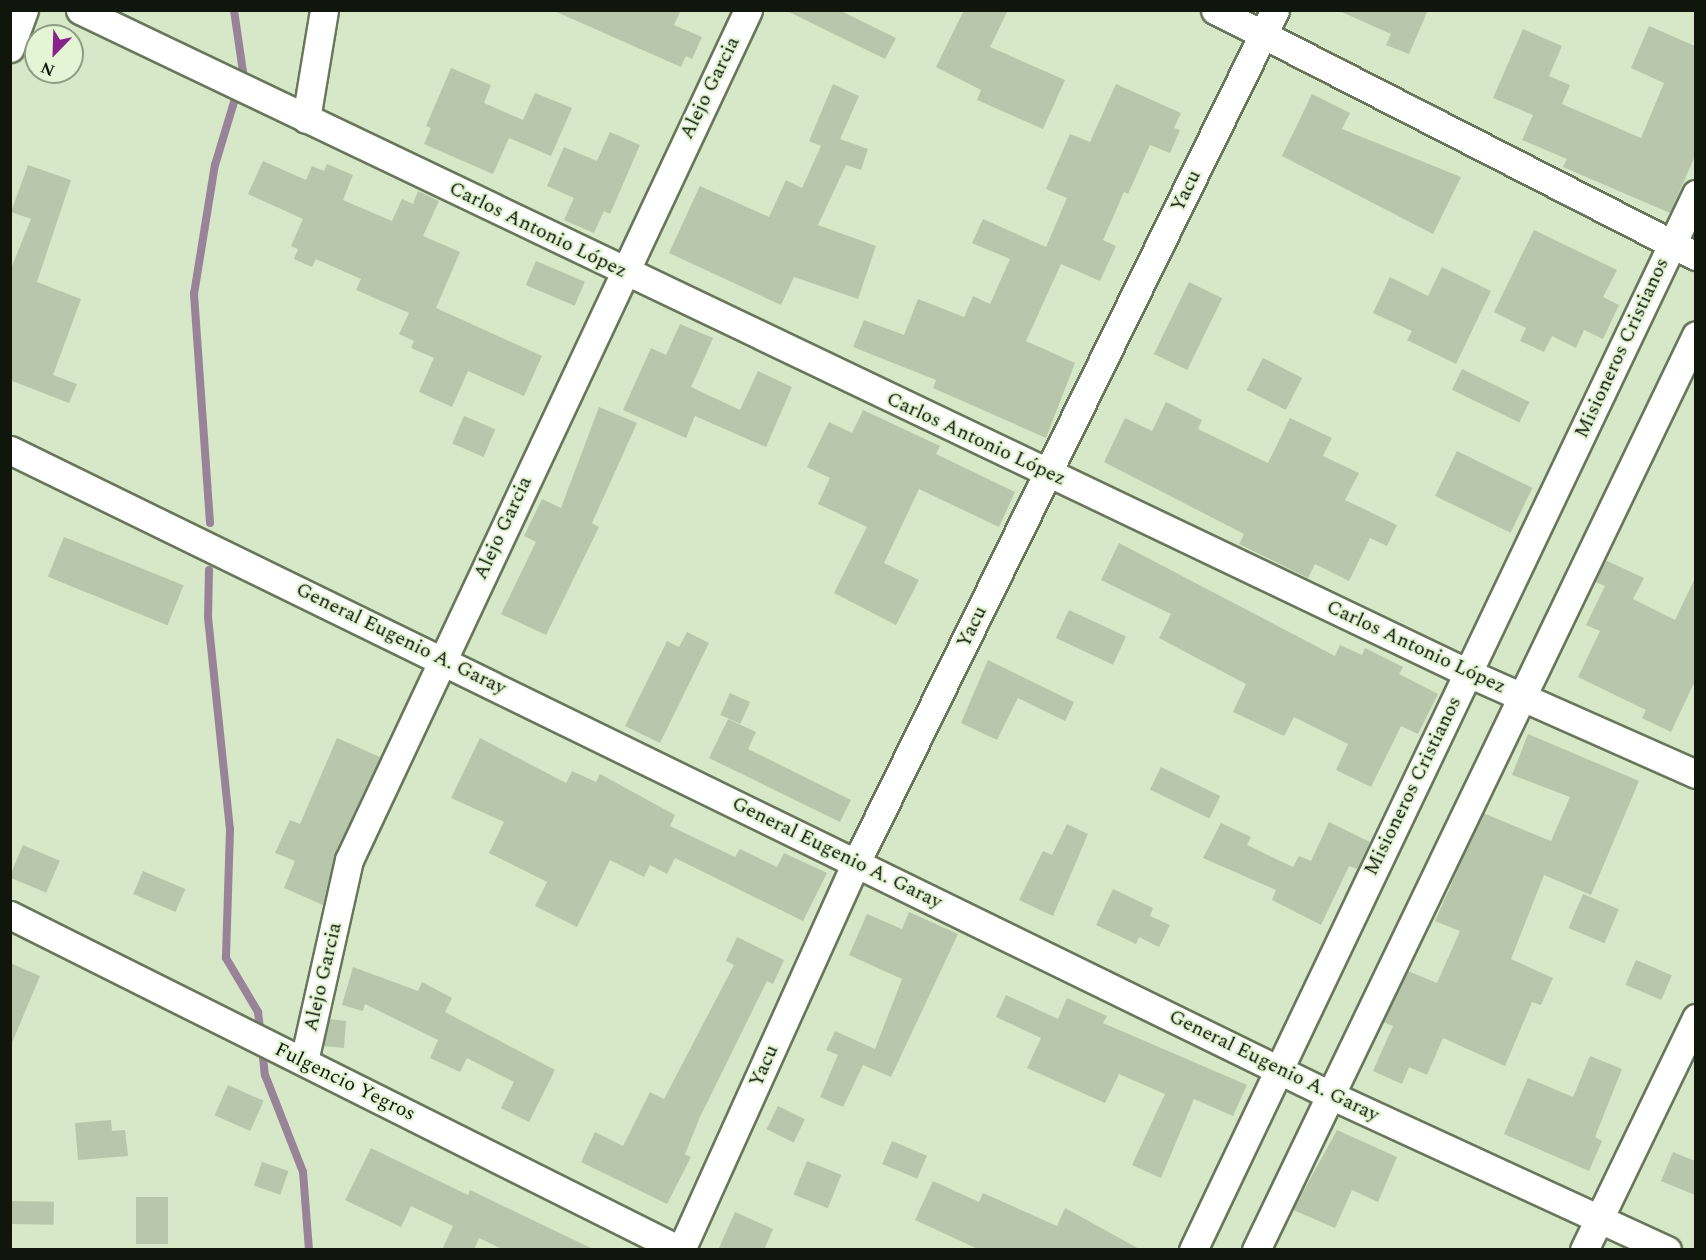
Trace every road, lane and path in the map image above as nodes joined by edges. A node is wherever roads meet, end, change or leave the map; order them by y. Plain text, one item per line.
1 (24, 10) edge
2 (80, 10) edge
3 (324, 10) edge
4 (748, 10) edge
5 (1215, 10) edge
6 (1275, 10) edge
7 (1263, 36) junction
8 (10, 48) edge
9 (306, 119) junction
10 (1695, 194) edge
11 (1671, 244) junction
12 (1695, 256) edge
13 (623, 271) junction
14 (1695, 334) edge
15 (10, 450) edge
16 (1048, 473) junction
17 (442, 659) junction
18 (1468, 673) junction
19 (1521, 695) junction
20 (1695, 774) edge
21 (855, 863) junction
22 (10, 915) edge
23 (1695, 1018) edge
24 (292, 1056) junction
25 (1278, 1067) junction
26 (1330, 1095) junction
27 (1599, 1219) junction
28 (680, 1250) edge
29 (1193, 1250) edge
30 (1257, 1250) edge
31 (1584, 1250) edge
32 (1667, 1250) edge

1 - 8 street
2 - 9 street, Carlos Antonio López
3 - 9 street
4 - 13 street, Alejo Garcia
5 - 7 street
6 - 7 street, Yacu
7 - 11 street
7 - 16 street, Yacu
9 - 13 street, Carlos Antonio López
10 - 11 street, Misioneros Cristianos
11 - 12 street
11 - 18 street, Misioneros Cristianos
13 - 16 street, Carlos Antonio López
13 - 17 street, Alejo Garcia
14 - 19 street
15 - 17 street, General Eugenio A. Garay
16 - 18 street, Carlos Antonio López
16 - 21 street, Yacu
17 - 21 street, General Eugenio A. Garay
17 - 24 street, Alejo Garcia
18 - 19 street, Carlos Antonio López
18 - 25 street, Misioneros Cristianos
19 - 20 street, Carlos Antonio López
19 - 26 street
21 - 25 street, General Eugenio A. Garay
21 - 28 street, Yacu
22 - 24 street, Fulgencio Yegros
23 - 27 street
24 - 28 street, Fulgencio Yegros
25 - 26 street, General Eugenio A. Garay
25 - 29 street, Misioneros Cristianos
26 - 27 street, General Eugenio A. Garay
26 - 30 street
27 - 31 street
27 - 32 street, General Eugenio A. Garay

